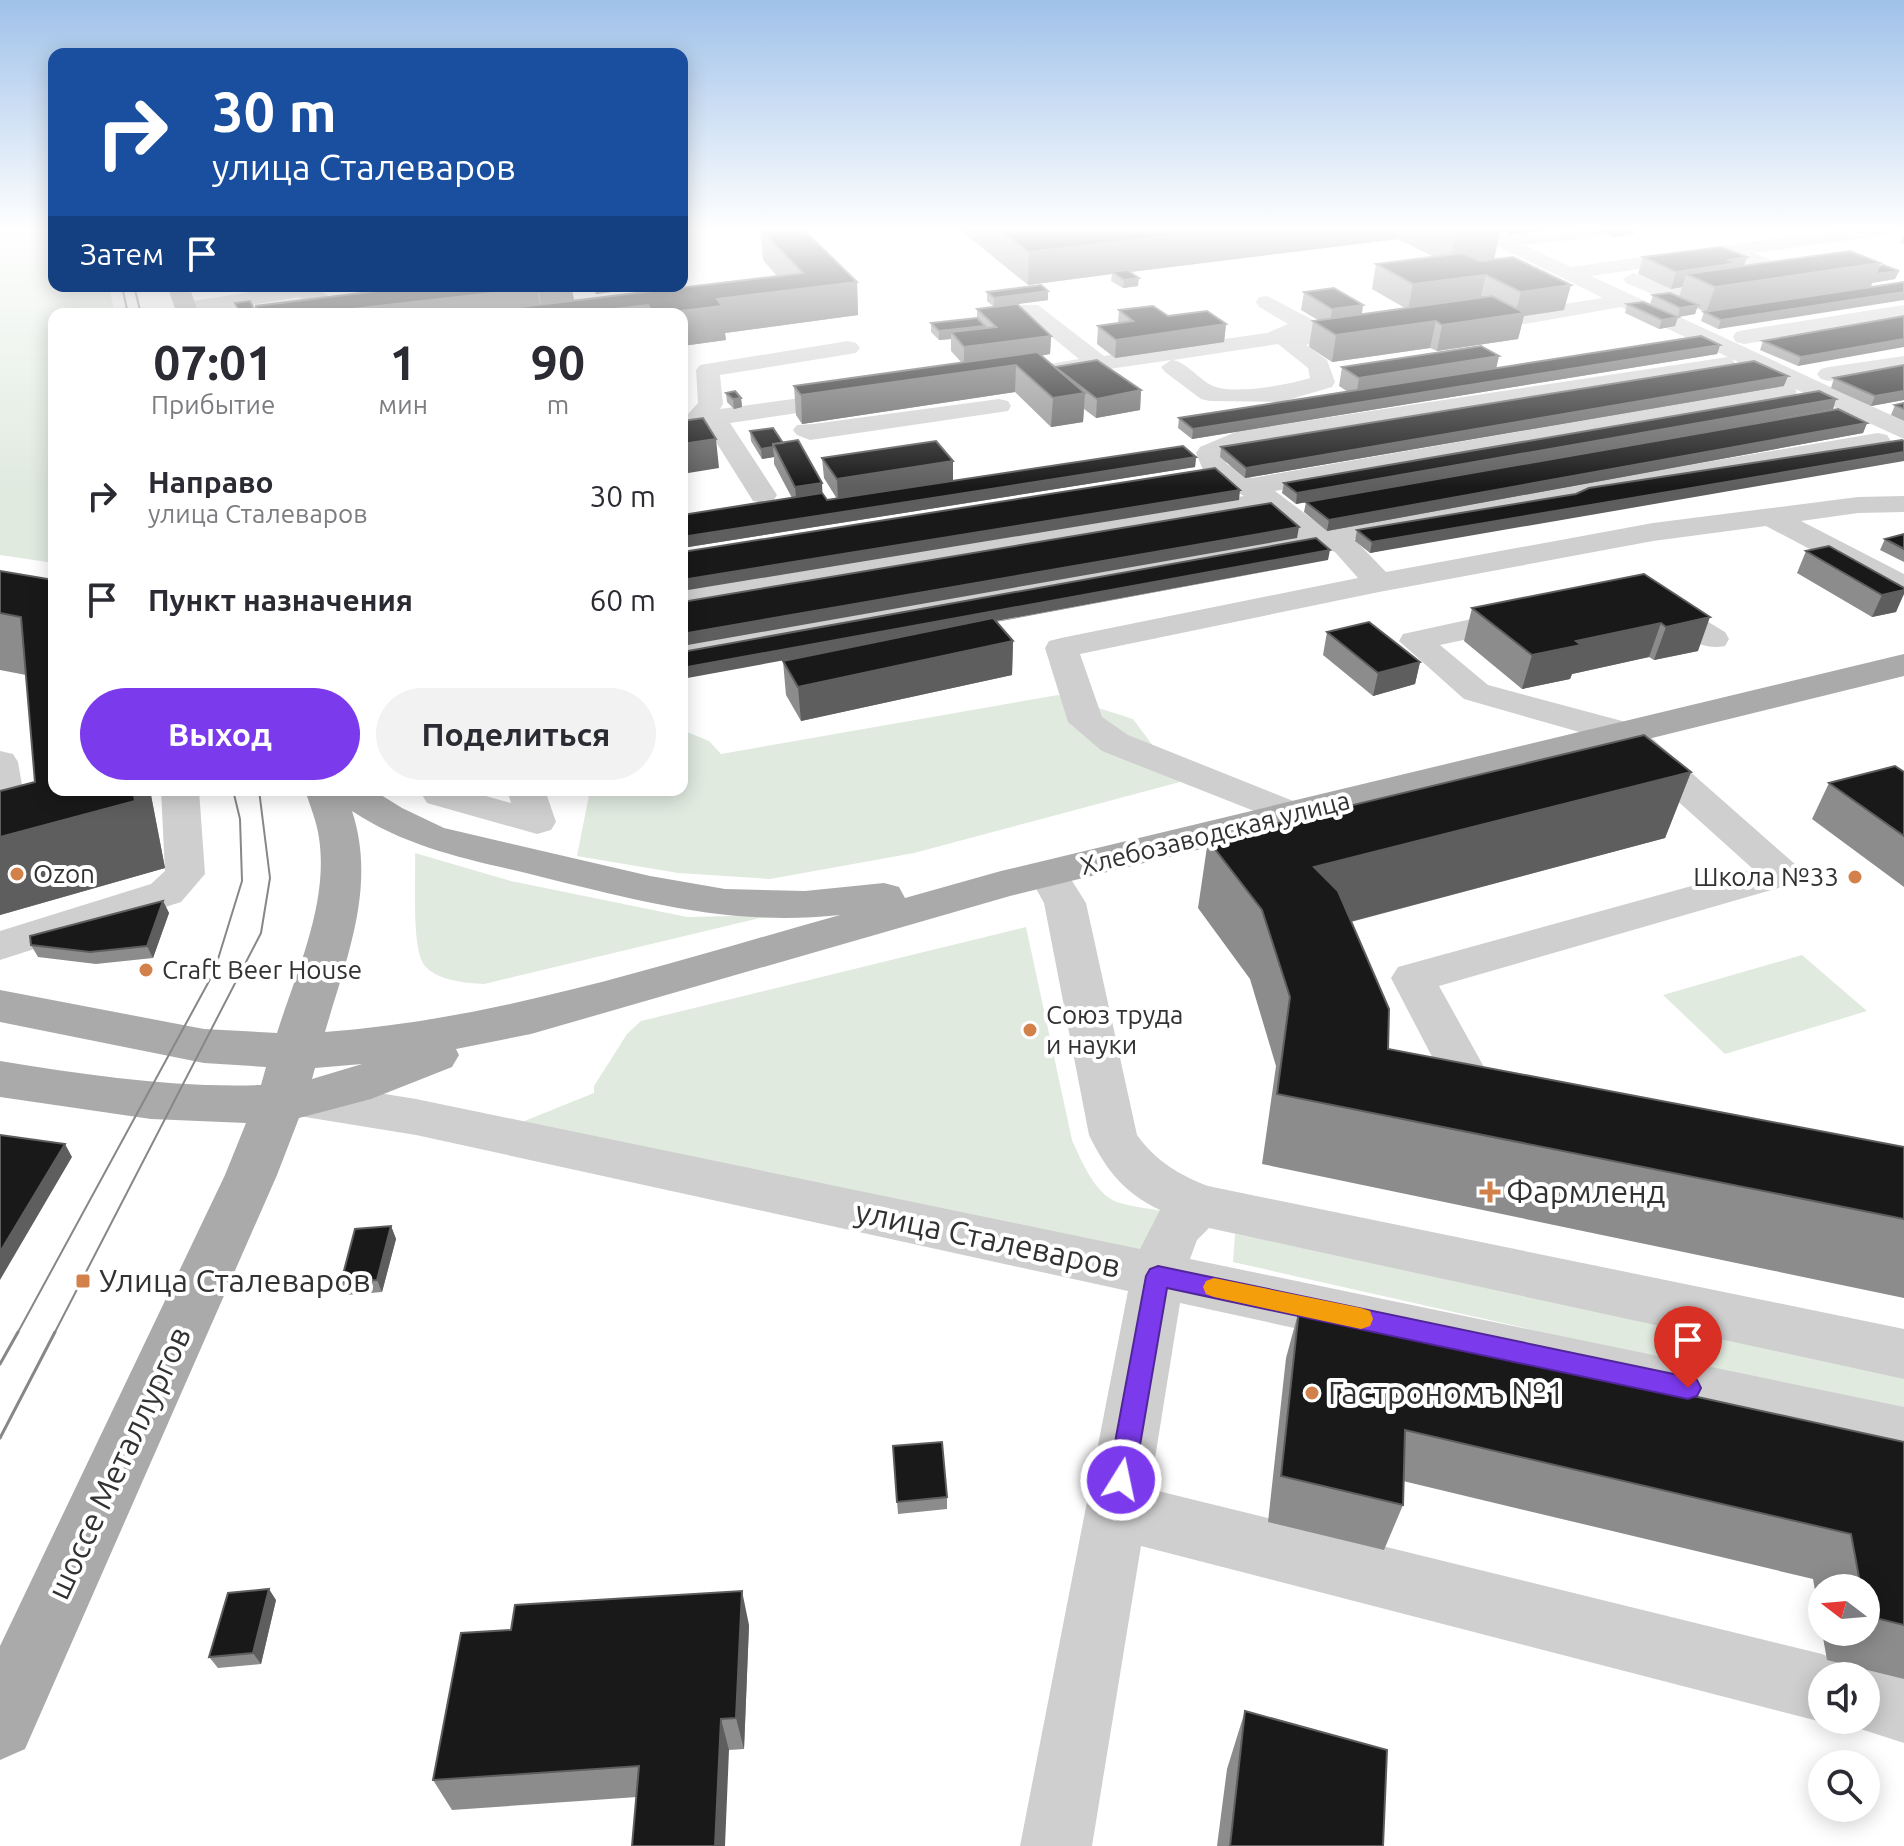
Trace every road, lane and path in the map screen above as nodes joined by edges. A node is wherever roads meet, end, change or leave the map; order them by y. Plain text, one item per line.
1 (1037, 315) edge
2 (1289, 315) edge
3 (1561, 315) edge
4 (1650, 315) edge
5 (1884, 315) edge
6 (1438, 316) edge
7 (1338, 329) edge
8 (1641, 335) dead end
9 (1744, 337) dead end
10 (848, 348) dead end
11 (1715, 351) junction
12 (1099, 363) junction
13 (1904, 363) edge
14 (1173, 367) dead end
15 (688, 369) edge
16 (708, 370) junction
17 (1020, 374) edge
18 (1829, 374) dead end
19 (1785, 392) dead end
20 (878, 395) edge
21 (999, 406) dead end
22 (767, 410) junction
23 (692, 420) edge
24 (1891, 436) edge
25 (1215, 469) junction
26 (1183, 474) edge
27 (1259, 494) junction
28 (763, 495) dead end
29 (1904, 504) edge
30 (1769, 516) junction
31 (1320, 536) junction
32 (1379, 583) junction
33 (1904, 586) edge
34 (1619, 596) edge
35 (688, 597) edge
36 (1561, 609) edge
37 (1713, 639) dead end
38 (688, 649) edge
39 (1904, 665) edge
40 (1624, 733) junction
41 (0, 762) edge
42 (180, 796) edge
43 (327, 796) edge
44 (355, 796) edge
45 (444, 796) edge
46 (528, 796) edge
47 (1292, 814) junction
48 (0, 830) edge
49 (1048, 874) junction
50 (1001, 885) junction
51 (0, 946) edge
52 (0, 1006) edge
53 (57, 1018) junction
54 (0, 1078) edge
55 (294, 1084) junction
56 (1546, 1096) edge
57 (1204, 1206) junction
58 (1158, 1276) junction
59 (1904, 1354) edge
60 (1904, 1434) edge
61 (1116, 1510) junction
62 (1808, 1684) edge
63 (1880, 1703) edge
64 (1904, 1709) edge
65 (0, 1724) edge
66 (1056, 1846) edge

1 - 12 street
2 - 12 street
3 - 6 street
4 - 11 street
5 - 9 street
7 - 14 street
8 - 11 street
10 - 16 street
11 - 24 street
11 - 25 street
12 - 17 street
13 - 18 street
15 - 16 street
16 - 23 street
19 - 27 street
20 - 22 street
21 - 22 street
22 - 23 street
23 - 28 street
24 - 31 street
25 - 26 street
25 - 27 street
27 - 31 street
27 - 35 street
29 - 30 street
30 - 32 street
30 - 33 street
31 - 32 street
31 - 38 street
32 - 47 street
34 - 37 street
36 - 40 street
39 - 40 main road, Хлебозаводская улица
40 - 47 main road, Хлебозаводская улица
40 - 56 street
41 - 48 street
42 - 51 street
43 - 55 main road, шоссе Металлургов
44 - 50 main road
45 - 46 street
47 - 49 main road, Хлебозаводская улица
49 - 50 main road, Хлебозаводская улица
49 - 57 street
50 - 55 main road, Хлебозаводская улица
52 - 53 main road, улица Сталеваров
53 - 54 main road
53 - 55 main road, улица Сталеваров
54 - 55 main road, улица Сталеваров
55 - 58 street, улица Сталеваров
55 - 65 main road, шоссе Металлургов
57 - 58 street
57 - 59 street
58 - 60 street, улица Сталеваров
58 - 61 street
61 - 62 street
61 - 66 street
63 - 64 street

